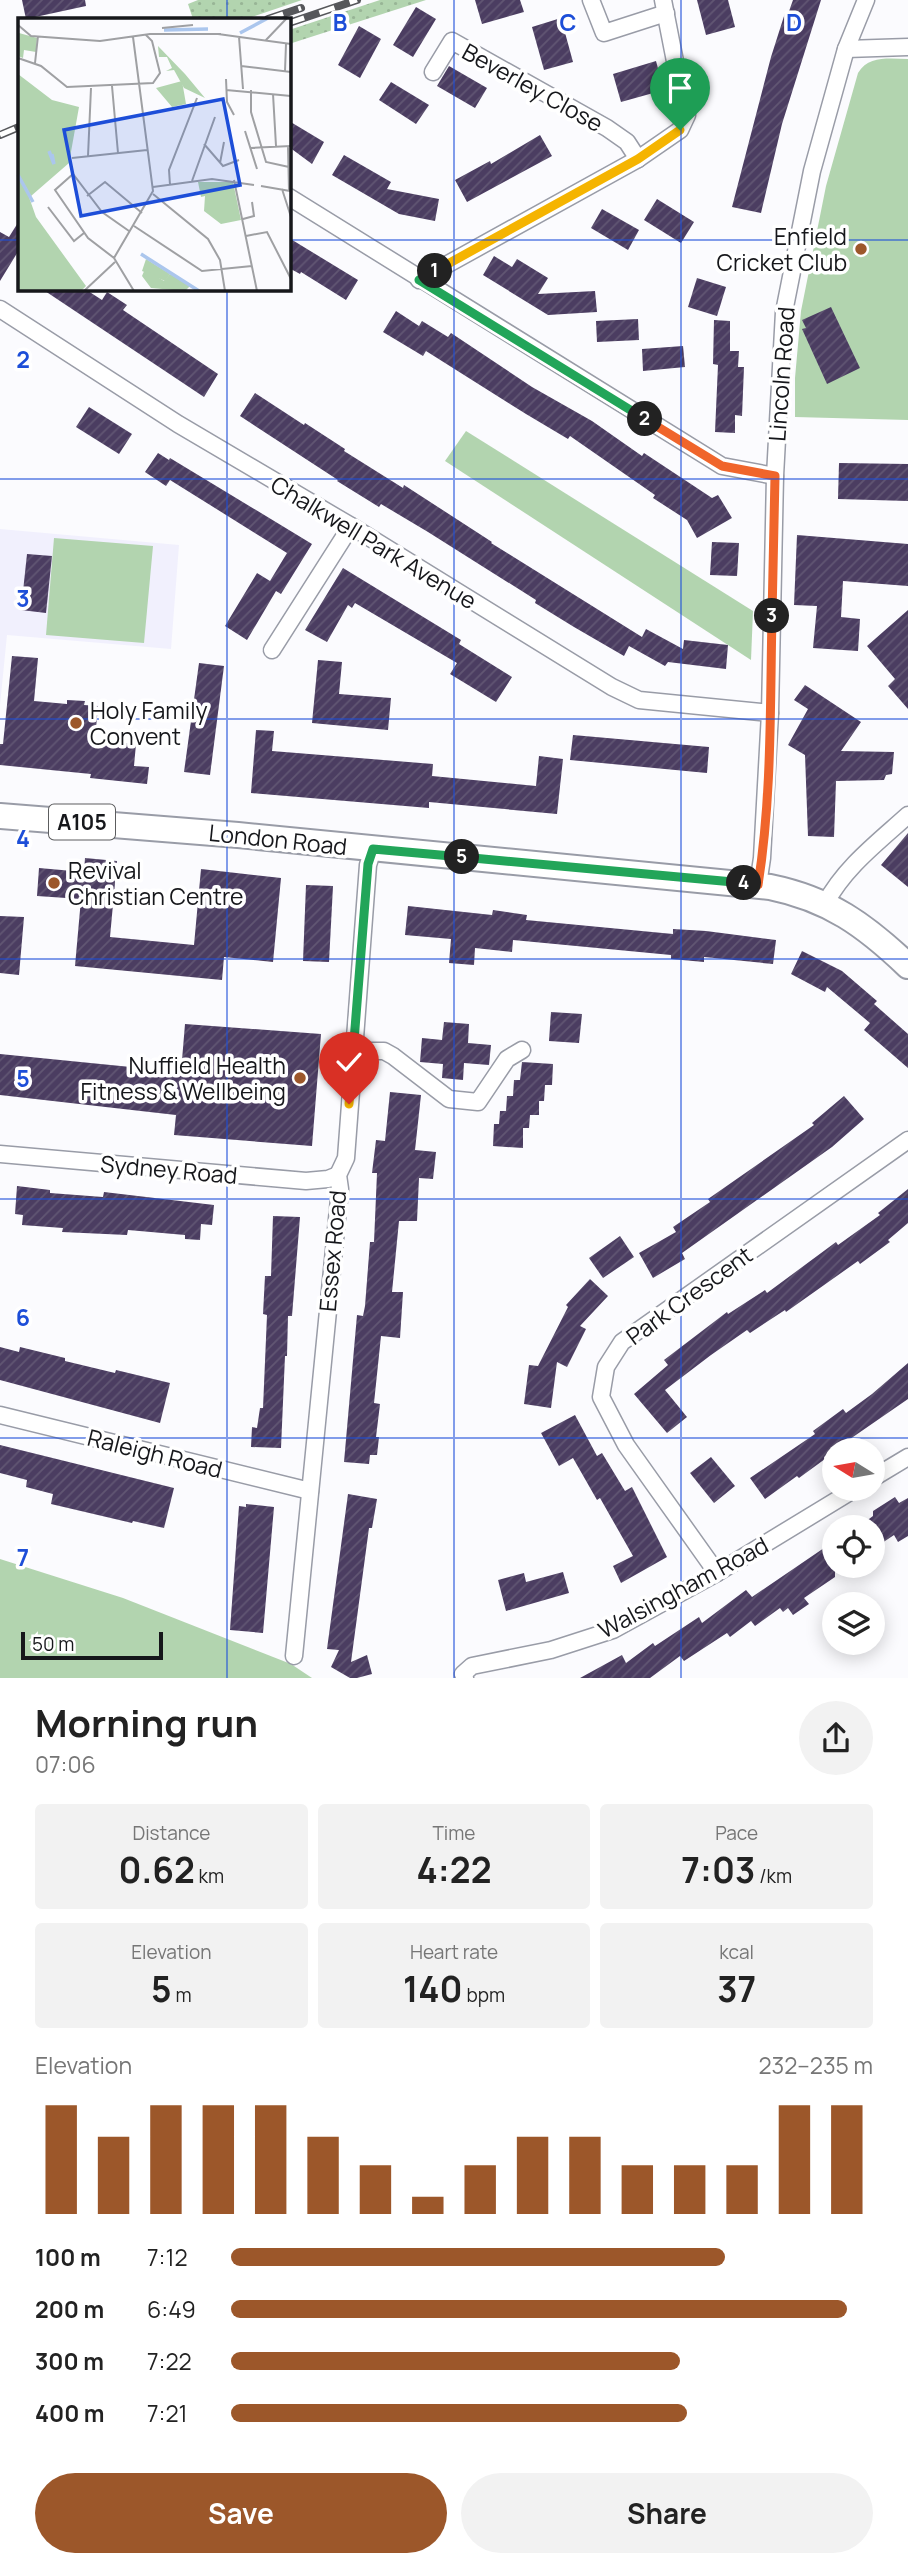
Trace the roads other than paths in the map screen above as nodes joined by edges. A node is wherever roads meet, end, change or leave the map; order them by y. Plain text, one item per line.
1 (591, 0) edge
2 (866, 0) edge
3 (665, 6) edge
4 (908, 47) edge
5 (846, 49) junction
6 (433, 72) dead end
7 (638, 159) junction
8 (290, 198) edge
9 (419, 280) junction
10 (0, 309) edge
11 (775, 476) junction
12 (351, 526) junction
13 (272, 650) dead end
14 (770, 713) junction
15 (0, 816) edge
16 (908, 816) edge
17 (373, 849) junction
18 (758, 885) junction
19 (825, 904) junction
20 (908, 966) edge
21 (522, 1050) dead end
22 (353, 1051) junction
23 (908, 1140) edge
24 (0, 1154) edge
25 (338, 1175) junction
26 (0, 1415) edge
27 (908, 1457) edge
28 (886, 1470) edge
29 (310, 1491) junction
30 (833, 1502) edge
31 (716, 1573) junction
32 (294, 1656) dead end
33 (464, 1676) edge

1 - 3 street
2 - 5 street, Lincoln Road
3 - 7 street
4 - 5 street
5 - 11 street, Lincoln Road
6 - 7 street, Beverley Close
7 - 9 street
8 - 9 street
9 - 11 street
10 - 12 street, Chalkwell Park Avenue
11 - 14 street, Lincoln Road
12 - 13 street
12 - 14 street, Chalkwell Park Avenue
14 - 18 street, Lincoln Road
15 - 17 main road, London Road / A105
16 - 19 street
17 - 18 main road, London Road / A105
17 - 22 street, Essex Road
18 - 19 main road, London Road / A105
19 - 20 main road, London Road / A105
21 - 22 street
22 - 25 street, Essex Road
23 - 31 street, Park Crescent
24 - 25 street, Sydney Road
25 - 29 street, Essex Road
26 - 29 street, Raleigh Road
27 - 28 street
29 - 32 street, Essex Road
30 - 31 street, Walsingham Road
31 - 33 street, Walsingham Road

